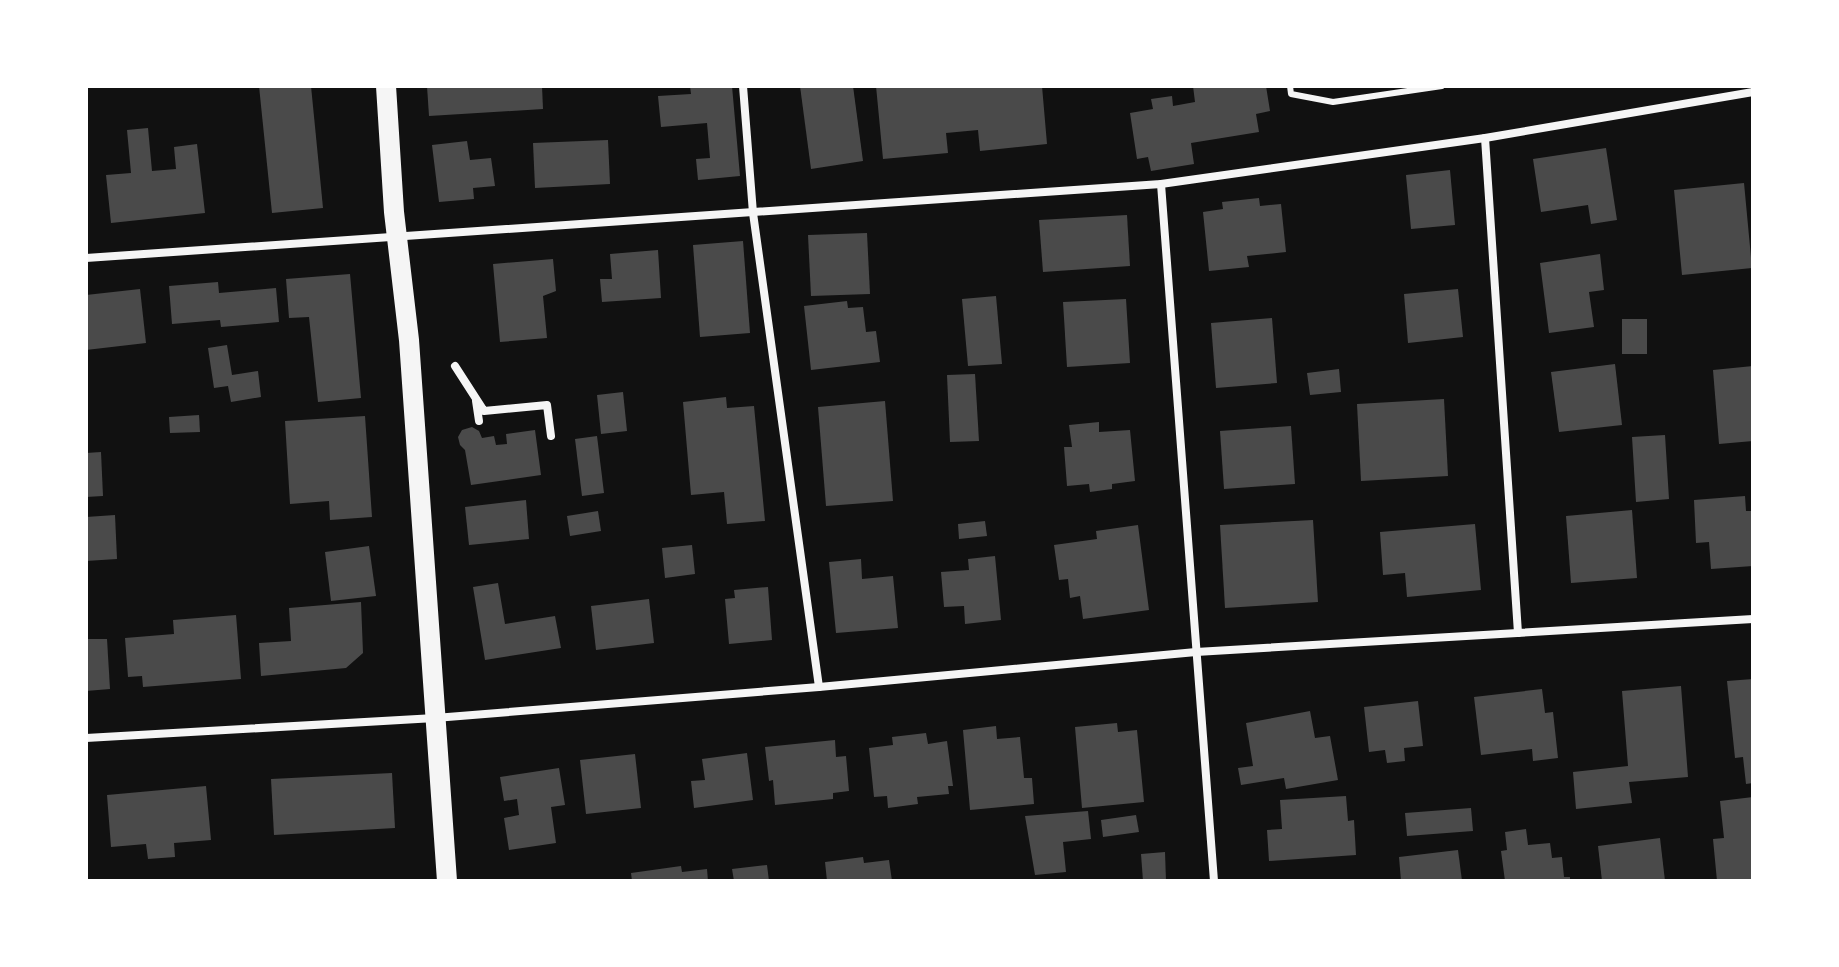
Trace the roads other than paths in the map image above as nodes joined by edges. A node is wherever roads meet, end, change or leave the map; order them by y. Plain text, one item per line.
1 (386, 86) edge
2 (743, 86) edge
3 (1290, 86) edge
4 (1442, 86) edge
5 (1753, 92) edge
6 (1485, 138) junction
7 (1161, 184) junction
8 (753, 213) junction
9 (397, 236) junction
10 (86, 258) edge
11 (455, 366) dead end
12 (475, 396) junction
13 (479, 421) dead end
14 (551, 436) dead end
15 (1753, 619) edge
16 (1518, 633) junction
17 (1196, 652) junction
18 (819, 687) junction
19 (435, 718) junction
20 (86, 738) edge
21 (447, 881) edge
22 (1214, 881) edge

1 - 9 main road
2 - 8 street
3 - 4 lane
5 - 6 street
6 - 7 street
6 - 16 street
7 - 8 street
7 - 17 street
8 - 9 street
8 - 18 street
9 - 10 street
9 - 19 main road
11 - 12 street
12 - 13 street
12 - 14 street
15 - 16 street
16 - 17 street
17 - 18 street
17 - 22 street
18 - 19 street
19 - 20 street
19 - 21 main road

